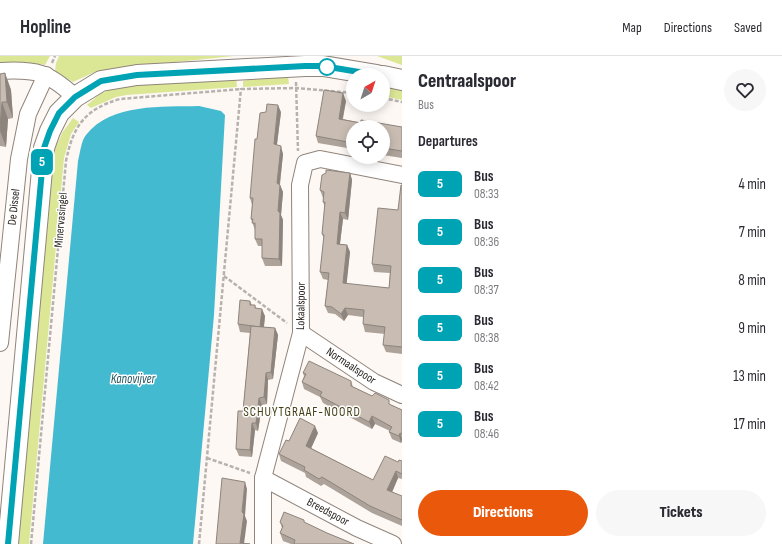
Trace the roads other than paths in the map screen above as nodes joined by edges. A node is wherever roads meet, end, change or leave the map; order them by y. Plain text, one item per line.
1 (346, 70) edge
2 (0, 71) edge
3 (46, 75) junction
4 (390, 77) edge
5 (402, 80) edge
6 (75, 97) junction
7 (402, 175) edge
8 (301, 333) junction
9 (0, 343) edge
10 (402, 395) edge
11 (263, 478) junction
12 (8, 544) edge
13 (263, 544) edge
14 (393, 544) edge

1 - 6 street, Minervasingel
2 - 3 street
3 - 6 street
3 - 9 street, De Dissel
4 - 5 street
6 - 12 street, Minervasingel
7 - 8 street, Lokaalspoor
8 - 10 street, Normaalspoor
8 - 11 street, Lokaalspoor
11 - 13 street, Lokaalspoor
11 - 14 street, Breedspoor

